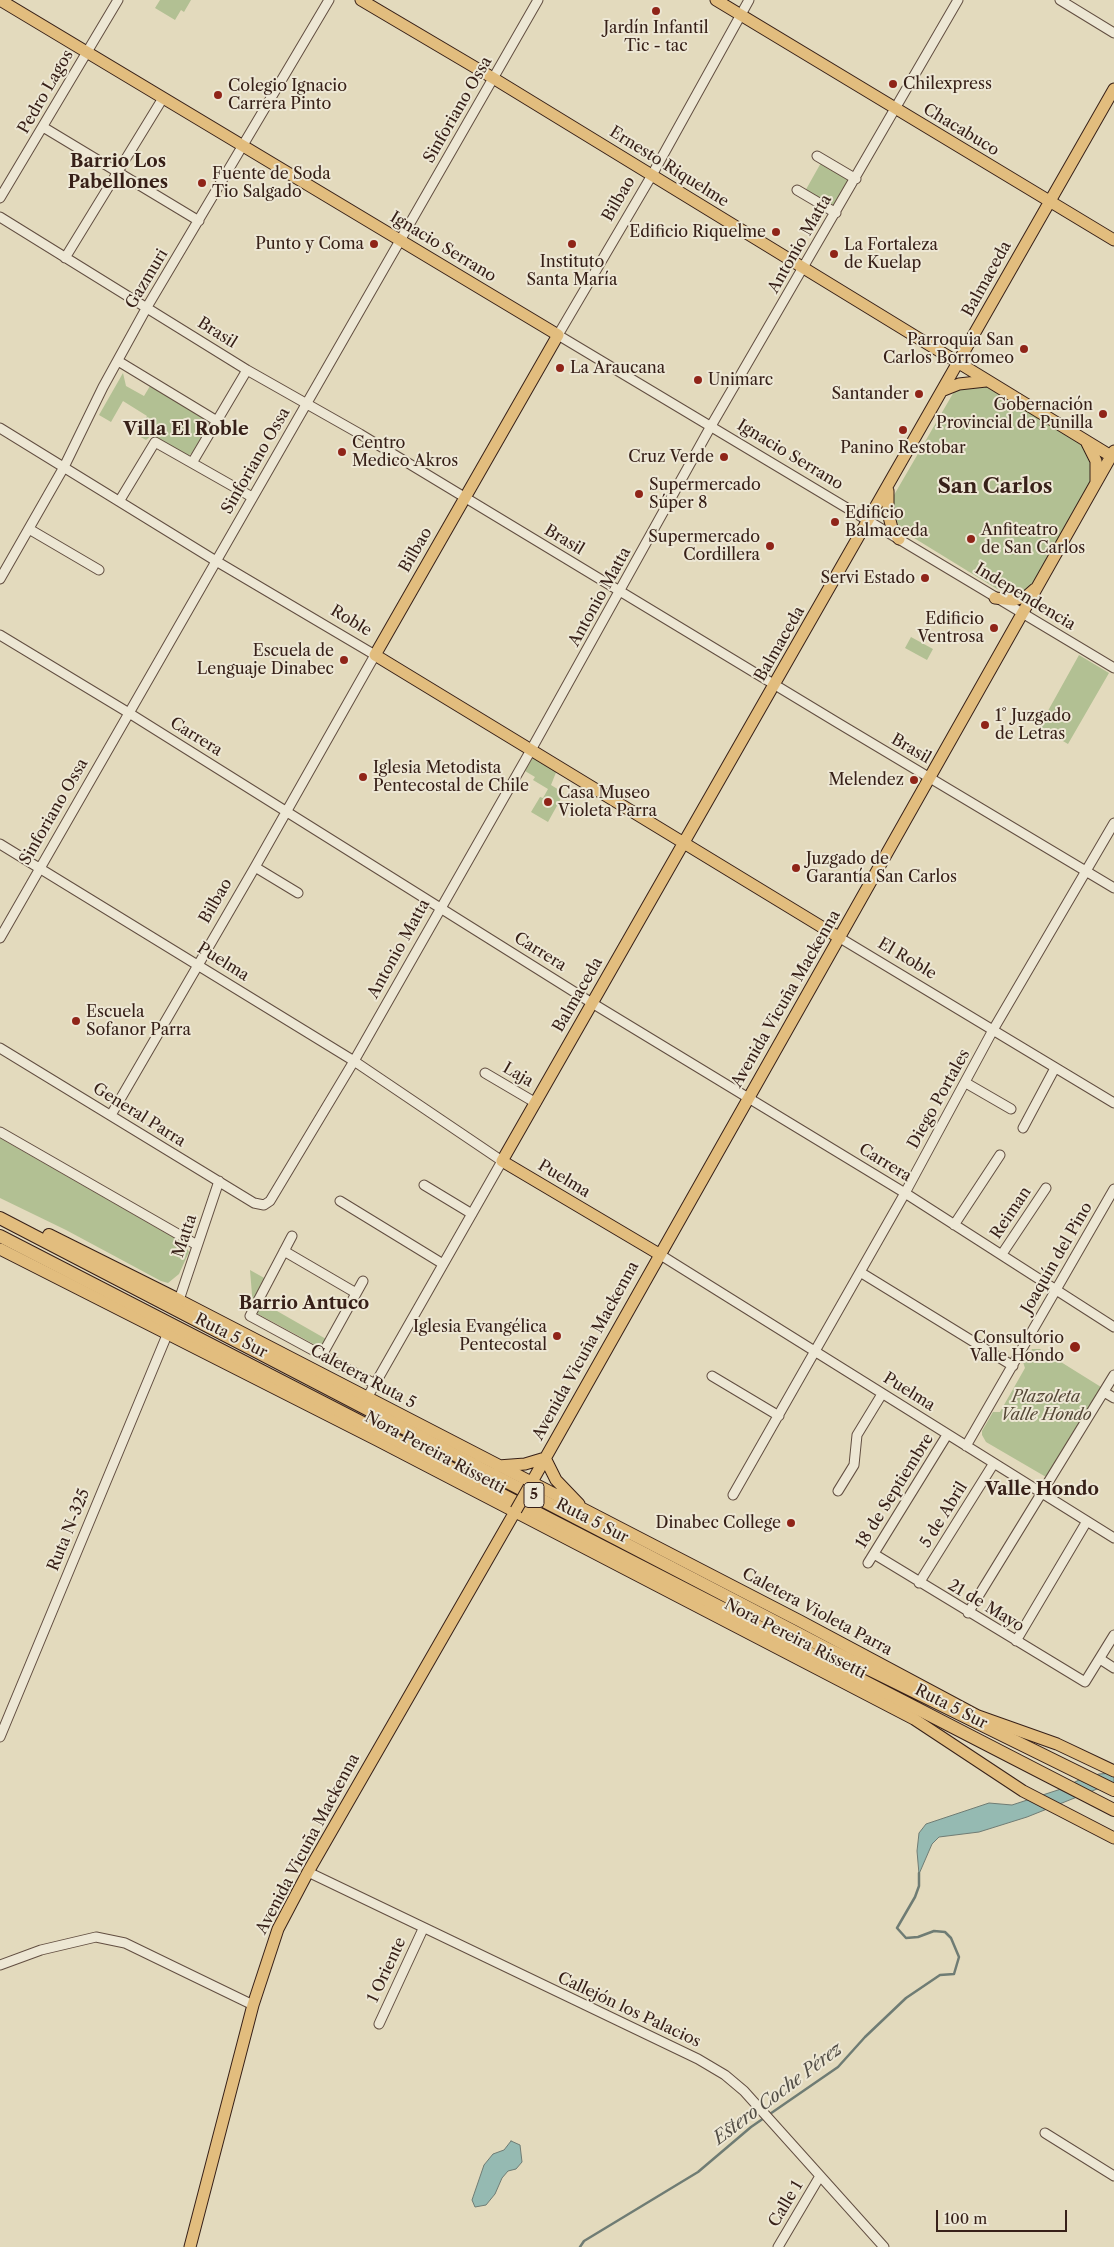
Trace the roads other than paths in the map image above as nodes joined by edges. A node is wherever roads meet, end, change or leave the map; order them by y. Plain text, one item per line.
1 (0, 0) edge
2 (118, 0) edge
3 (329, 0) edge
4 (360, 0) edge
5 (538, 0) edge
6 (716, 0) edge
7 (749, 0) edge
8 (958, 0) edge
9 (1060, 0) edge
10 (741, 15) junction
11 (1114, 33) edge
12 (86, 52) junction
13 (493, 78) junction
14 (1114, 89) edge
15 (163, 98) junction
16 (895, 109) junction
17 (43, 127) junction
18 (243, 146) junction
19 (817, 156) dead end
20 (118, 172) junction
21 (652, 175) junction
22 (856, 178) junction
23 (797, 190) dead end
24 (0, 198) edge
25 (1049, 201) junction
26 (836, 213) junction
27 (0, 217) edge
28 (199, 221) junction
29 (400, 240) junction
30 (1114, 240) edge
31 (66, 258) junction
32 (803, 268) junction
33 (147, 307) junction
34 (558, 335) junction
35 (118, 360) junction
36 (958, 364) junction
37 (247, 370) junction
38 (988, 381) junction
39 (944, 390) junction
40 (306, 403) junction
41 (217, 421) junction
42 (711, 426) junction
43 (0, 428) edge
44 (1084, 439) junction
45 (1113, 455) edge
46 (192, 463) junction
47 (64, 467) junction
48 (890, 484) junction
49 (1095, 487) junction
50 (252, 497) junction
51 (465, 498) junction
52 (120, 500) junction
53 (869, 521) junction
54 (29, 529) junction
55 (900, 539) junction
56 (216, 561) junction
57 (4, 563) edge
58 (99, 570) dead end
59 (0, 579) edge
60 (1042, 582) junction
61 (620, 592) junction
62 (995, 598) junction
63 (1023, 614) junction
64 (0, 635) edge
65 (375, 655) junction
66 (1114, 668) edge
67 (776, 684) junction
68 (129, 713) junction
69 (531, 750) junction
70 (930, 777) junction
71 (286, 811) junction
72 (1114, 823) edge
73 (0, 844) edge
74 (684, 844) junction
75 (255, 867) junction
76 (39, 868) junction
77 (1086, 872) junction
78 (1114, 888) edge
79 (298, 893) dead end
80 (440, 907) junction
81 (0, 938) edge
82 (840, 938) junction
83 (197, 966) junction
84 (592, 1003) junction
85 (993, 1030) junction
86 (0, 1048) edge
87 (354, 1061) junction
88 (1055, 1068) junction
89 (485, 1073) dead end
90 (966, 1083) junction
91 (749, 1098) junction
92 (536, 1103) junction
93 (1114, 1104) edge
94 (1011, 1109) dead end
95 (111, 1114) junction
96 (1023, 1128) dead end
97 (0, 1132) edge
98 (1000, 1155) dead end
99 (502, 1160) junction
100 (219, 1182) junction
101 (424, 1185) dead end
102 (1046, 1188) dead end
103 (1114, 1189) edge
104 (905, 1193) junction
105 (340, 1201) dead end
106 (264, 1205) joint
107 (472, 1214) junction
108 (0, 1216) edge
109 (954, 1225) junction
110 (0, 1236) edge
111 (292, 1236) dead end
112 (197, 1245) junction
113 (0, 1249) edge
114 (284, 1251) junction
115 (659, 1254) junction
116 (1002, 1254) junction
117 (443, 1264) junction
118 (860, 1272) junction
119 (362, 1281) dead end
120 (1056, 1290) junction
121 (356, 1293) junction
122 (179, 1300) junction
123 (1114, 1327) edge
124 (167, 1335) junction
125 (815, 1351) junction
126 (322, 1355) junction
127 (1013, 1366) junction
128 (1114, 1375) edge
129 (712, 1376) dead end
130 (375, 1384) junction
131 (1104, 1392) junction
132 (882, 1394) junction
133 (367, 1398) junction
134 (1114, 1398) edge
135 (779, 1416) junction
136 (947, 1434) junction
137 (966, 1446) junction
138 (545, 1458) junction
139 (994, 1463) junction
140 (496, 1466) junction
141 (530, 1485) junction
142 (838, 1491) dead end
143 (1041, 1492) junction
144 (733, 1495) dead end
145 (515, 1511) junction
146 (589, 1513) junction
147 (1087, 1521) junction
148 (1114, 1538) edge
149 (874, 1554) junction
150 (868, 1563) dead end
151 (919, 1583) junction
152 (968, 1612) junction
153 (1114, 1635) edge
154 (1016, 1641) junction
155 (1100, 1660) junction
156 (1114, 1668) edge
157 (0, 1737) edge
158 (1114, 1771) edge
159 (1114, 1790) edge
160 (1114, 1810) edge
161 (1114, 1838) edge
162 (308, 1872) junction
163 (423, 1929) junction
164 (0, 1965) edge
165 (253, 2005) junction
166 (379, 2024) dead end
167 (1045, 2133) dead end
168 (820, 2176) junction
169 (1114, 2176) edge
170 (190, 2247) edge
171 (778, 2247) edge
172 (884, 2247) edge

1 - 12 main road, Ignacio Serrano
2 - 12 street, Pedro Lagos
3 - 18 street, Gazmuri
4 - 13 main road, Ernesto Riquelme
5 - 13 street, Sinforiano Ossa
6 - 10 main road, Chacabuco
7 - 10 street, Bilbao
8 - 16 street, Antonio Matta
9 - 11 street
10 - 16 main road, Chacabuco
10 - 21 street, Bilbao
12 - 15 main road, Ignacio Serrano
12 - 17 street, Pedro Lagos
13 - 21 main road, Ernesto Riquelme
13 - 29 street, Sinforiano Ossa
14 - 25 main road, Balmaceda
15 - 18 main road, Ignacio Serrano
15 - 20 street
16 - 22 street, Antonio Matta
16 - 25 main road, Chacabuco
17 - 20 street
17 - 24 street, Pedro Lagos
18 - 28 street, Gazmuri
18 - 29 main road, Ignacio Serrano
19 - 22 street
20 - 28 street
20 - 31 street
21 - 32 main road, Ernesto Riquelme
21 - 34 street, Bilbao
22 - 26 street, Antonio Matta
23 - 26 street
25 - 30 main road, Chacabuco
25 - 36 main road, Balmaceda
26 - 32 street, Antonio Matta
27 - 31 street, Brasil
28 - 33 street, Gazmuri
29 - 34 main road, Ignacio Serrano
29 - 40 street, Sinforiano Ossa
31 - 33 street, Brasil
32 - 36 main road, Ernesto Riquelme
32 - 42 street, Antonio Matta
33 - 35 street, Gazmuri
33 - 37 street, Brasil
34 - 42 street, Ignacio Serrano
34 - 51 main road, Bilbao
35 - 41 street
35 - 47 street, Gazmuri
36 - 38 main road, Ernesto Riquelme
36 - 39 main road, Balmaceda
37 - 40 street, Brasil
37 - 41 street
38 - 39 main road
38 - 44 main road, Ernesto Riquelme
39 - 48 main road, Balmaceda
40 - 50 street, Sinforiano Ossa
40 - 51 street, Brasil
41 - 46 street
42 - 53 street, Ignacio Serrano
42 - 61 street, Antonio Matta
43 - 47 street, Roble
44 - 45 main road, Ernesto Riquelme
44 - 49 main road
45 - 49 main road, Avenida Vicuña Mackenna
46 - 50 street
46 - 52 street
47 - 52 street, Roble
47 - 54 street, Gazmuri
48 - 53 main road, Balmaceda
48 - 55 main road
49 - 60 main road, Avenida Vicuña Mackenna
50 - 56 street, Sinforiano Ossa
51 - 61 street, Brasil
51 - 65 main road, Bilbao
52 - 56 street, Roble
53 - 55 street, Independencia
53 - 67 main road, Balmaceda
54 - 57 street, Gazmuri
54 - 58 street
55 - 62 street, Independencia
56 - 65 street, Roble
56 - 68 street, Sinforiano Ossa
57 - 59 street, Gazmuri
60 - 62 main road
60 - 63 main road, Avenida Vicuña Mackenna
61 - 67 street, Brasil
61 - 69 street, Antonio Matta
62 - 63 street, Independencia
63 - 66 street, Independencia
63 - 70 main road, Avenida Vicuña Mackenna
64 - 68 street, Carrera
65 - 69 main road, Roble
65 - 71 street, Bilbao
67 - 70 street, Brasil
67 - 74 main road, Balmaceda
68 - 71 street, Carrera
68 - 76 street, Sinforiano Ossa
69 - 74 main road, Roble
69 - 80 street, Antonio Matta
70 - 77 street, Brasil
70 - 82 main road, Avenida Vicuña Mackenna
71 - 75 street, Bilbao
71 - 80 street, Carrera
72 - 77 street, Diego Portales
73 - 76 street, Puelma
74 - 82 main road, El Roble
74 - 84 main road, Balmaceda
75 - 79 street
75 - 83 street, Bilbao
76 - 81 street, Sinforiano Ossa
76 - 83 street, Puelma
77 - 78 street, Brasil
77 - 85 street, Diego Portales
80 - 84 street, Carrera
80 - 87 street, Antonio Matta
82 - 85 street, El Roble
82 - 91 main road, Avenida Vicuña Mackenna
83 - 87 street, Puelma
83 - 95 street, Bilbao
84 - 91 street, Carrera
84 - 92 main road, Balmaceda
85 - 88 street, El Roble
85 - 90 street, Diego Portales
86 - 95 street, General Parra
87 - 99 street, Puelma
87 - 106 street, Antonio Matta
88 - 93 street, El Roble
88 - 96 street
89 - 92 street, Laja
90 - 94 street
90 - 104 street, Diego Portales
91 - 104 street, Carrera
91 - 115 main road, Avenida Vicuña Mackenna
92 - 99 main road, Balmaceda
95 - 100 street, General Parra
97 - 112 street
98 - 109 street
99 - 107 street, Balmaceda
99 - 115 main road, Puelma
100 - 106 street, General Parra
100 - 112 street, Matta
101 - 107 street
102 - 116 street, Reiman
103 - 120 street, Joaquín del Pino
104 - 109 street, Carrera
104 - 118 street, Diego Portales
105 - 117 street
107 - 117 street, Balmaceda
108 - 122 highway
108 - 159 highway, Ruta 5 Sur / 5
109 - 116 street, Carrera
110 - 160 highway, Ruta 5 Sur / 5
111 - 114 street
112 - 122 street, Matta
113 - 124 main road, Nora Pereira Rissetti
114 - 121 street
114 - 126 street
115 - 125 street, Puelma
115 - 138 main road, Avenida Vicuña Mackenna
116 - 120 street, Carrera
117 - 130 street, Balmaceda
118 - 125 street, Diego Portales
118 - 127 street
119 - 121 street
120 - 123 street, Carrera
120 - 127 street, Joaquín del Pino
121 - 126 street
122 - 133 main road, Caletera Ruta 5
124 - 145 main road, Nora Pereira Rissetti
124 - 157 street, Ruta N-325
125 - 132 street, Puelma
125 - 135 street, Diego Portales
126 - 130 street
127 - 137 street, Joaquín del Pino
128 - 131 street
129 - 135 street
130 - 133 street, Balmaceda
131 - 134 street
131 - 143 street
132 - 136 street, Puelma
132 - 142 street
133 - 140 main road, Caletera Ruta 5
135 - 144 street, Diego Portales
136 - 137 street, Puelma
136 - 149 street, 18 de Septiembre
137 - 139 street, Puelma
138 - 140 main road
138 - 141 main road, Avenida Vicuña Mackenna
138 - 146 main road
139 - 143 street, Puelma
139 - 151 street, 5 de Abril
140 - 141 main road, Caletera Ruta 5
141 - 145 main road, Avenida Vicuña Mackenna, bridge
141 - 146 main road, Caletera Violeta Parra
143 - 147 street, Puelma
143 - 152 street
145 - 161 main road, Nora Pereira Rissetti
145 - 162 main road, Avenida Vicuña Mackenna
146 - 158 main road, Caletera Violeta Parra
147 - 148 street, Puelma
147 - 154 street
149 - 150 street, 18 de Septiembre
149 - 151 street, 21 de Mayo
151 - 152 street, 21 de Mayo
152 - 154 street, 21 de Mayo
153 - 155 street
154 - 155 street, 21 de Mayo
155 - 156 street
162 - 163 street, Callejón los Palacios
162 - 165 main road, Avenida Vicuña Mackenna
163 - 166 street, 1 Oriente
163 - 168 street, Callejón los Palacios
164 - 165 street
165 - 170 main road, Avenida Vicuña Mackenna
167 - 169 street
168 - 171 street, Calle 1
168 - 172 street, Callejón los Palacios

